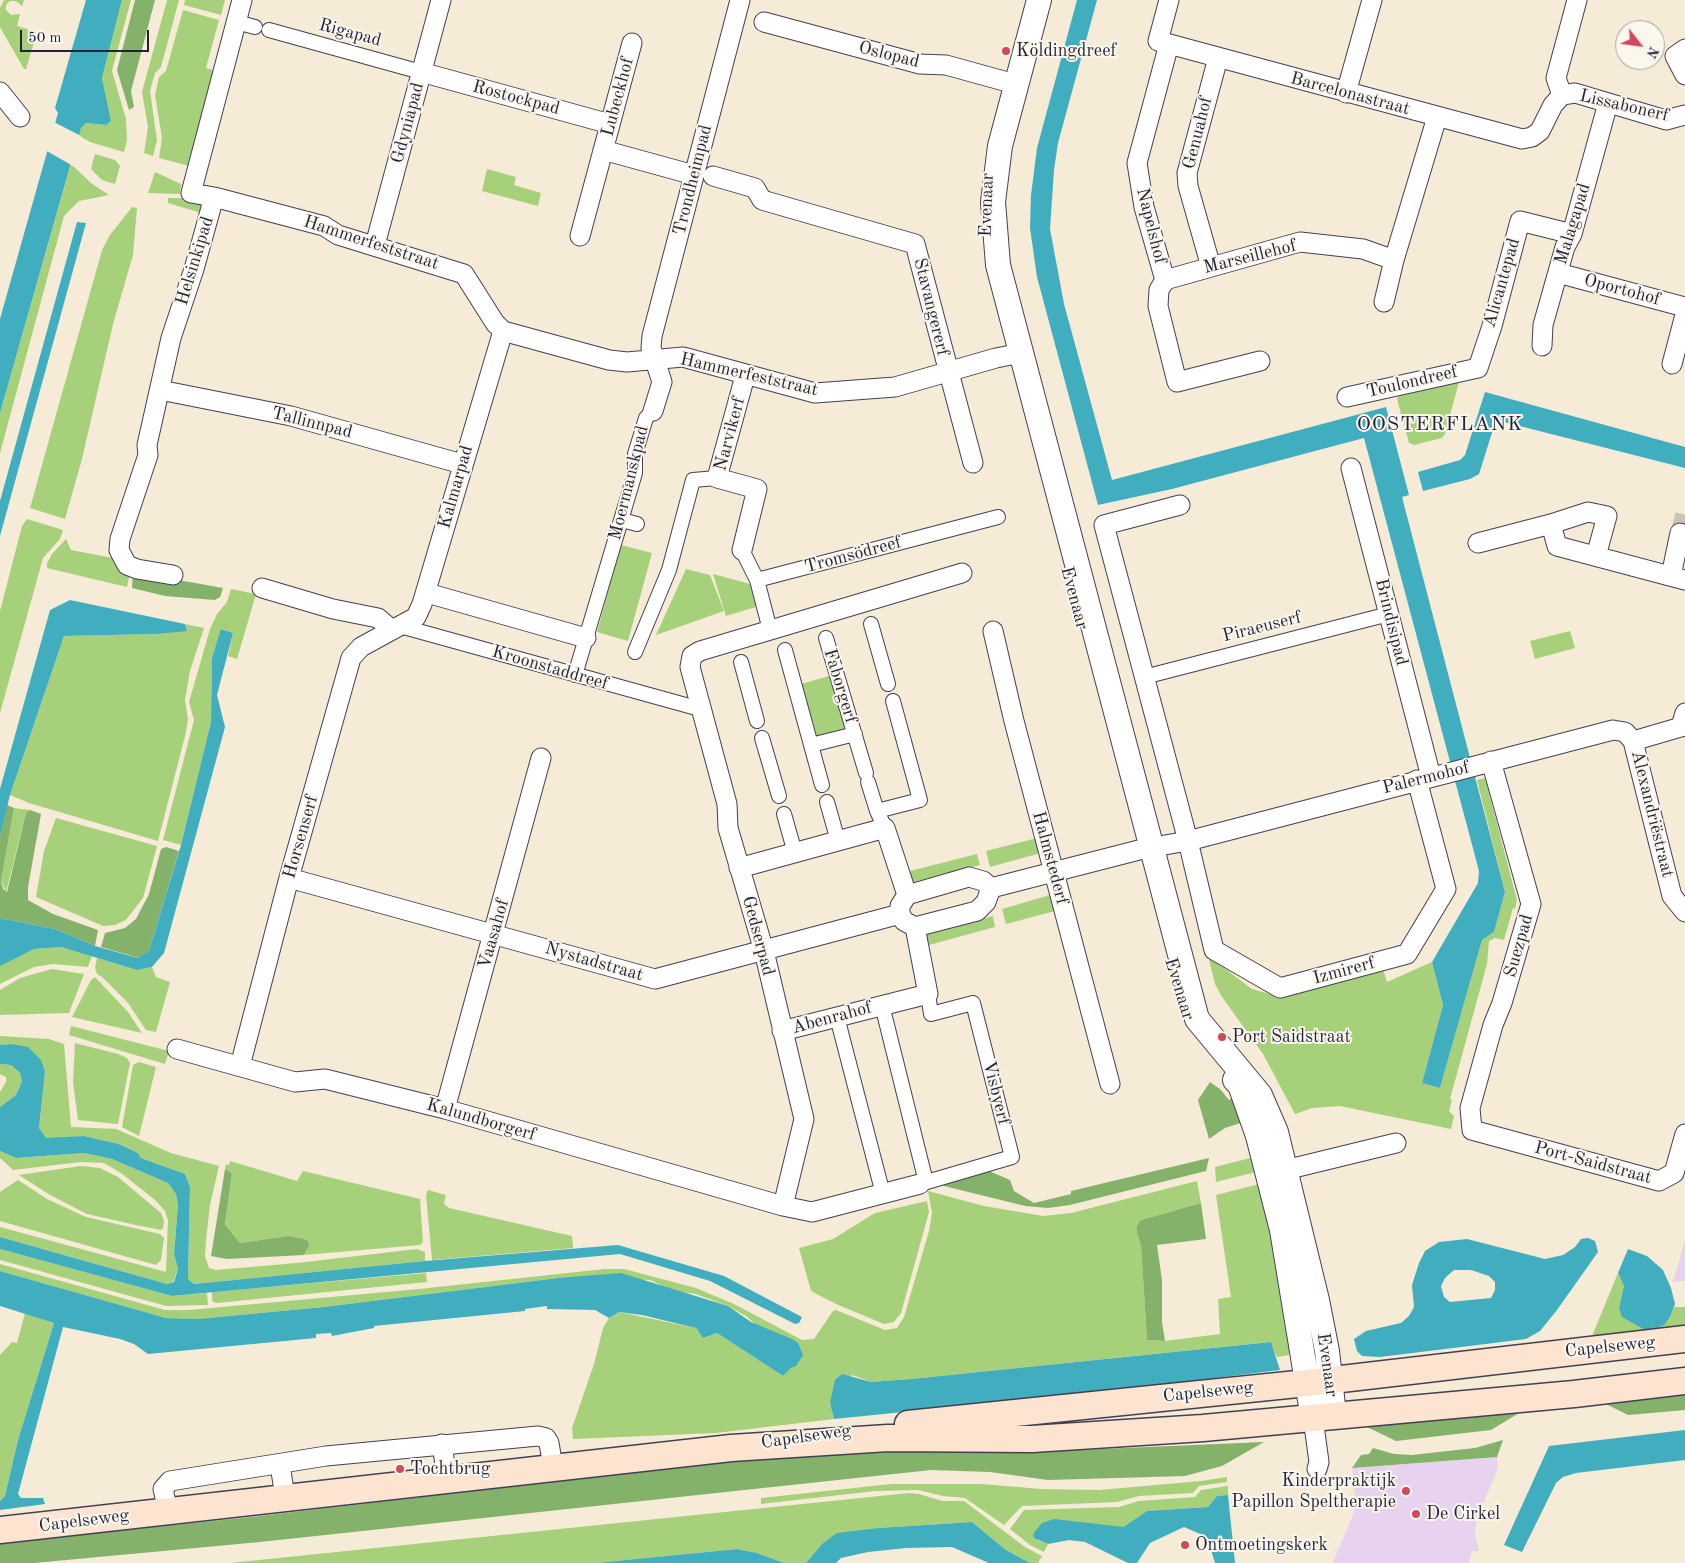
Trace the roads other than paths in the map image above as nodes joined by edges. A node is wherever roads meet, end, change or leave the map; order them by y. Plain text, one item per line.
1 (242, 0) edge
2 (441, 0) edge
3 (740, 0) edge
4 (1027, 0) edge
5 (1039, 0) edge
6 (1170, 0) edge
7 (1372, 0) edge
8 (1577, 0) edge
9 (236, 22) junction
10 (764, 22) dead end
11 (632, 43) dead end
12 (1169, 44) junction
13 (1680, 53) edge
14 (1218, 58) junction
15 (421, 72) junction
16 (1685, 75) edge
17 (1010, 83) junction
18 (0, 92) edge
19 (1346, 93) junction
20 (1562, 95) junction
21 (1608, 103) junction
22 (1685, 115) edge
23 (20, 117) dead end
24 (1437, 117) junction
25 (610, 124) junction
26 (603, 150) junction
27 (704, 175) junction
28 (214, 197) junction
29 (1572, 234) junction
30 (580, 236) dead end
31 (375, 245) junction
32 (1394, 260) junction
33 (1211, 266) junction
34 (1558, 273) junction
35 (1165, 280) junction
36 (1384, 302) dead end
37 (1685, 307) edge
38 (1685, 315) edge
39 (503, 330) junction
40 (1542, 346) dead end
41 (1008, 356) junction
42 (654, 360) junction
43 (1260, 361) dead end
44 (1672, 364) dead end
45 (1478, 368) joint
46 (948, 373) junction
47 (745, 376) junction
48 (160, 390) junction
49 (1347, 397) dead end
50 (654, 411) joint
51 (973, 463) dead end
52 (462, 464) junction
53 (1351, 468) dead end
54 (717, 478) junction
55 (1180, 505) dead end
56 (998, 517) dead end
57 (622, 520) junction
58 (637, 524) dead end
59 (1551, 524) junction
60 (1680, 533) dead end
61 (1478, 543) dead end
62 (742, 550) joint
63 (1596, 556) junction
64 (962, 572) dead end
65 (173, 575) dead end
66 (1678, 578) edge
67 (757, 580) junction
68 (262, 588) dead end
69 (426, 593) junction
70 (869, 614) junction
71 (1389, 614) junction
72 (823, 627) junction
73 (396, 628) junction
74 (993, 631) dead end
75 (779, 637) junction
76 (586, 638) junction
77 (635, 652) dead end
78 (737, 652) junction
79 (575, 675) junction
80 (1144, 677) junction
81 (888, 684) dead end
82 (893, 701) dead end
83 (700, 709) junction
84 (757, 721) dead end
85 (1684, 722) edge
86 (855, 734) junction
87 (762, 738) dead end
88 (1633, 741) junction
89 (811, 745) junction
90 (541, 758) dead end
91 (1486, 763) junction
92 (1430, 777) junction
93 (822, 785) dead end
94 (779, 796) dead end
95 (827, 802) dead end
96 (784, 814) dead end
97 (881, 819) junction
98 (838, 840) junction
99 (1188, 842) junction
100 (1146, 849) junction
101 (795, 852) junction
102 (739, 868) junction
103 (1053, 872) junction
104 (289, 878) junction
105 (991, 888) junction
106 (907, 895) junction
107 (1685, 912) edge
108 (900, 914) junction
109 (916, 927) junction
110 (494, 933) junction
111 (764, 951) junction
112 (928, 994) junction
113 (882, 1005) junction
114 (837, 1017) junction
115 (782, 1031) junction
116 (178, 1049) dead end
117 (240, 1066) junction
118 (1110, 1084) dead end
119 (445, 1109) junction
120 (1472, 1130) joint
121 (1685, 1134) edge
122 (1396, 1143) dead end
123 (1276, 1172) junction
124 (923, 1183) junction
125 (883, 1194) junction
126 (783, 1206) junction
127 (1685, 1338) edge
128 (1319, 1381) junction
129 (1685, 1381) edge
130 (1323, 1416) junction
131 (442, 1444) junction
132 (731, 1448) junction
133 (280, 1465) junction
134 (553, 1467) junction
135 (1317, 1468) dead end
136 (447, 1479) junction
137 (285, 1497) junction
138 (168, 1511) junction
139 (0, 1530) edge

1 - 9 street, Helsinkipad
2 - 15 street, Gdyniapad
3 - 27 street, Trondheimpad
4 - 17 street, Evenaar
5 - 17 street, Evenaar
6 - 12 street
7 - 19 street
8 - 20 street
9 - 15 street, Rigapad
9 - 28 street, Helsinkipad
10 - 17 street, Oslopad
11 - 25 street, Lubeckhof
12 - 14 street, Barcelonastraat
12 - 35 street, Napelshof
13 - 16 street
14 - 19 street, Barcelonastraat
14 - 33 street, Genuahof
15 - 25 street, Rostockpad
15 - 31 street, Gdyniapad
17 - 41 street, Evenaar
18 - 23 street
19 - 24 street, Barcelonastraat
20 - 21 street, Lissabonerf
20 - 24 street, Barcelonastraat
21 - 22 street, Lissabonerf
21 - 29 street, Malagapad
24 - 32 street
25 - 26 street, Lubeckhof
26 - 27 street, Lubeckhof
26 - 30 street, Lubeckhof
27 - 42 street, Trondheimpad
27 - 46 street, Stavangererf
28 - 31 street, Hammerfeststraat
28 - 48 street, Helsinkipad
29 - 34 street, Malagapad
29 - 45 street, Alicantepad
31 - 39 street, Hammerfeststraat
32 - 33 street, Marseillehof
32 - 36 street
33 - 35 street, Marseillehof
34 - 37 street, Oportohof
34 - 40 street, Malagapad
35 - 43 street, Napelshof
38 - 44 street
39 - 42 street, Hammerfeststraat
39 - 52 street, Kalmarpad
41 - 46 street, Hammerfeststraat
41 - 100 street, Evenaar
42 - 47 street, Hammerfeststraat
42 - 50 street, Moermanskpad
45 - 49 street, Toulondreef
46 - 47 street, Hammerfeststraat
46 - 51 street, Stavangererf
47 - 54 street, Narvikerf
48 - 52 street, Tallinnpad
48 - 65 street, Helsinkipad
50 - 57 street, Moermanskpad
52 - 69 street, Kalmarpad
53 - 71 street, Brindisipad
54 - 62 street, Narvikerf
54 - 77 street
55 - 80 street
56 - 67 street, Tromsödreef
57 - 58 street
57 - 76 street, Moermanskpad
59 - 61 street
59 - 63 street
59 - 63 street
60 - 66 street
62 - 67 street
63 - 66 street
64 - 70 street
67 - 75 street
68 - 73 street, Kroonstaddreef
69 - 73 street, Kalmarpad
69 - 76 street
70 - 72 street
70 - 81 street
71 - 80 street, Piraeuserf
71 - 92 street, Brindisipad
72 - 75 street
72 - 86 street, Faborgerf
73 - 79 street, Kroonstaddreef
73 - 104 street, Horsenserf
74 - 103 street, Halmstederf
75 - 78 street
75 - 89 street
76 - 79 street, Moermanskpad
78 - 83 street, Gedserpad
78 - 84 street
79 - 83 street, Kroonstaddreef
80 - 99 street
82 - 97 street
83 - 102 street, Gedserpad
85 - 88 street
86 - 89 street, Faborgerf
86 - 97 street, Faborgerf
87 - 94 street
88 - 91 street, Palermohof
88 - 107 street, Alexandriëstraat
89 - 93 street
90 - 110 street, Vaasahof
91 - 92 street, Palermohof
91 - 120 street, Suezpad
92 - 99 street, Palermohof
92 - 99 street, Izmirerf
95 - 98 street
96 - 101 street
97 - 98 street
97 - 106 street, Faborgerf
98 - 101 street
99 - 100 street, Palermohof
100 - 103 street
100 - 123 street, Evenaar
101 - 102 street
102 - 111 street, Gedserpad
103 - 105 street
103 - 118 street, Halmstederf
104 - 110 street, Nystadstraat
104 - 117 street, Horsenserf
105 - 106 street
105 - 109 street
106 - 108 street
108 - 109 street
108 - 111 street, Nystadstraat
109 - 112 street
110 - 111 street, Nystadstraat
110 - 119 street, Vaasahof
111 - 115 street, Gedserpad
112 - 113 street, Abenrahof
112 - 124 street, Visbyerf
113 - 114 street, Abenrahof
113 - 124 street, Abenrahof
114 - 115 street, Abenrahof
114 - 125 street
115 - 126 street, Gedserpad
116 - 117 street, Kalundborgerf
117 - 119 street, Kalundborgerf
119 - 126 street, Kalundborgerf
120 - 121 street, Port-Saidstraat
122 - 123 street
123 - 128 street, Evenaar
124 - 125 street, Visbyerf
125 - 126 street, Visbyerf
127 - 128 main road, Capelseweg
128 - 130 street, Evenaar
128 - 132 main road, Capelseweg
129 - 130 main road, Capelseweg
130 - 132 main road, Capelseweg
130 - 135 street
131 - 133 street
131 - 134 street
131 - 136 street
132 - 134 main road, Capelseweg
133 - 137 street
133 - 138 street
134 - 136 main road, Capelseweg
136 - 137 main road, Capelseweg
137 - 138 main road, Capelseweg
138 - 139 main road, Capelseweg

